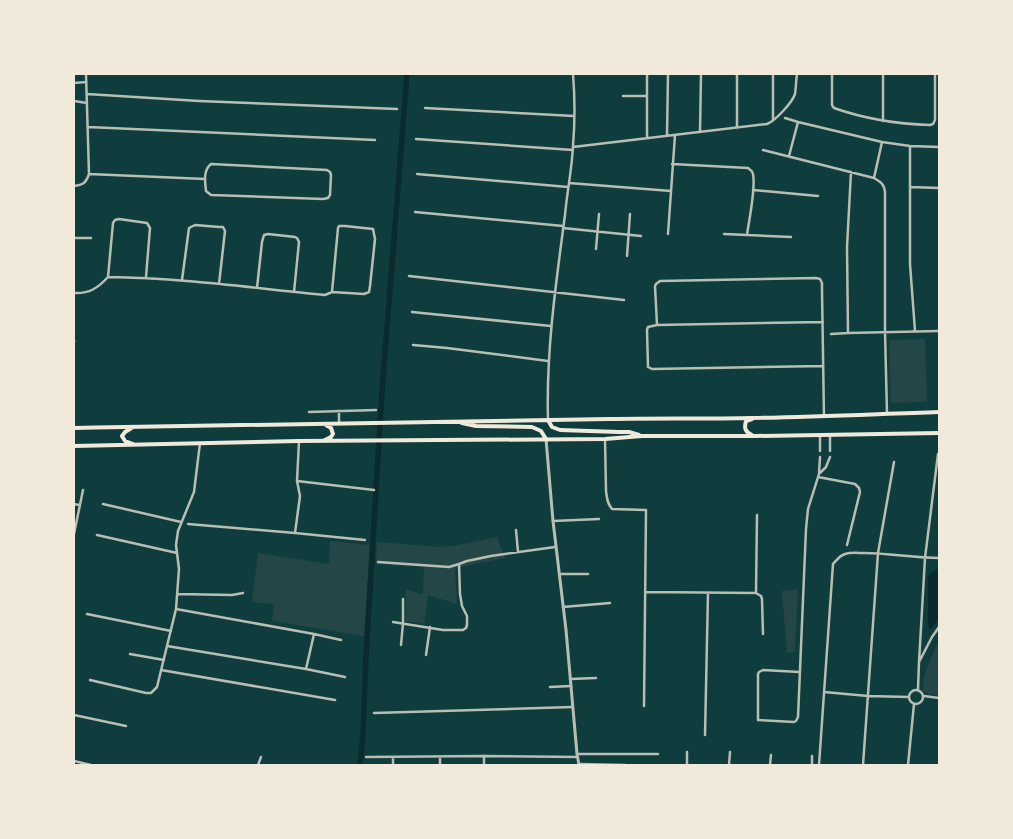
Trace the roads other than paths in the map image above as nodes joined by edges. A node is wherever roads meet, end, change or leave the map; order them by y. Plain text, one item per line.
1 (86, 74) edge
2 (573, 74) edge
3 (647, 74) edge
4 (668, 74) edge
5 (701, 74) edge
6 (737, 74) edge
7 (773, 74) edge
8 (797, 74) edge
9 (832, 74) edge
10 (883, 74) edge
11 (935, 74) edge
12 (86, 82) junction
13 (74, 83) edge
14 (86, 94) junction
15 (623, 96) dead end
16 (647, 96) junction
17 (74, 101) edge
18 (87, 103) junction
19 (425, 108) dead end
20 (397, 110) dead end
21 (574, 116) junction
22 (785, 118) dead end
23 (773, 121) junction
24 (883, 121) junction
25 (798, 122) junction
26 (88, 128) junction
27 (737, 128) junction
28 (700, 132) junction
29 (675, 134) junction
30 (667, 135) junction
31 (646, 138) junction
32 (416, 139) dead end
33 (375, 140) dead end
34 (882, 142) junction
35 (910, 146) junction
36 (939, 147) edge
37 (573, 149) junction
38 (763, 150) dead end
39 (789, 156) junction
40 (672, 164) junction
41 (851, 172) junction
42 (89, 174) junction
43 (417, 174) dead end
44 (874, 178) junction
45 (205, 179) junction
46 (569, 183) junction
47 (74, 186) edge
48 (568, 187) junction
49 (910, 187) junction
50 (939, 188) edge
51 (753, 190) junction
52 (671, 191) junction
53 (818, 196) dead end
54 (415, 212) dead end
55 (599, 214) dead end
56 (630, 214) dead end
57 (563, 227) junction
58 (598, 231) junction
59 (668, 234) dead end
60 (724, 234) dead end
61 (628, 235) junction
62 (747, 235) junction
63 (641, 236) dead end
64 (791, 237) dead end
65 (74, 238) edge
66 (91, 238) dead end
67 (596, 249) dead end
68 (627, 256) dead end
69 (408, 276) dead end
70 (108, 277) junction
71 (146, 277) junction
72 (182, 280) junction
73 (219, 284) junction
74 (257, 288) junction
75 (294, 292) junction
76 (332, 292) junction
77 (555, 292) junction
78 (74, 293) edge
79 (624, 300) dead end
80 (412, 312) dead end
81 (823, 322) junction
82 (657, 325) junction
83 (551, 326) junction
84 (915, 331) junction
85 (939, 331) edge
86 (885, 332) junction
87 (848, 333) junction
88 (831, 334) dead end
89 (413, 345) dead end
90 (548, 361) junction
91 (823, 366) junction
92 (376, 410) dead end
93 (339, 411) junction
94 (308, 412) dead end
95 (939, 412) edge
96 (887, 414) junction
97 (824, 416) junction
98 (754, 418) junction
99 (548, 420) junction
100 (458, 422) junction
101 (324, 424) junction
102 (339, 424) junction
103 (134, 427) junction
104 (74, 428) edge
105 (939, 432) edge
106 (820, 434) junction
107 (830, 434) junction
108 (642, 436) junction
109 (756, 436) junction
110 (546, 439) junction
111 (605, 439) junction
112 (299, 442) junction
113 (323, 442) junction
114 (200, 443) junction
115 (135, 445) junction
116 (74, 446) edge
117 (830, 450) dead end
118 (820, 451) dead end
119 (938, 454) edge
120 (820, 457) dead end
121 (830, 457) dead end
122 (894, 462) dead end
123 (819, 476) junction
124 (297, 481) junction
125 (83, 490) dead end
126 (374, 490) dead end
127 (74, 504) edge
128 (103, 504) dead end
129 (80, 505) junction
130 (757, 515) dead end
131 (599, 519) dead end
132 (553, 521) junction
133 (182, 522) junction
134 (75, 523) edge
135 (188, 524) dead end
136 (516, 530) dead end
137 (295, 533) junction
138 (74, 534) edge
139 (97, 535) dead end
140 (365, 540) dead end
141 (847, 545) dead end
142 (556, 547) junction
143 (518, 552) junction
144 (878, 552) junction
145 (177, 553) junction
146 (926, 558) junction
147 (939, 558) edge
148 (378, 562) dead end
149 (459, 564) junction
150 (559, 574) junction
151 (588, 574) dead end
152 (645, 592) junction
153 (244, 593) dead end
154 (708, 593) junction
155 (756, 593) junction
156 (177, 594) junction
157 (402, 599) dead end
158 (610, 603) dead end
159 (563, 606) junction
160 (176, 609) junction
161 (87, 614) dead end
162 (393, 622) dead end
163 (403, 623) junction
164 (939, 627) edge
165 (430, 628) junction
166 (170, 631) junction
167 (314, 634) junction
168 (763, 634) dead end
169 (341, 640) dead end
170 (401, 645) dead end
171 (167, 646) junction
172 (130, 654) dead end
173 (426, 655) dead end
174 (164, 660) junction
175 (919, 662) junction
176 (306, 669) junction
177 (161, 670) junction
178 (799, 672) junction
179 (345, 678) dead end
180 (596, 678) dead end
181 (570, 679) junction
182 (90, 680) dead end
183 (570, 686) junction
184 (550, 687) dead end
185 (918, 689) junction
186 (824, 692) junction
187 (868, 696) junction
188 (924, 696) junction
189 (908, 697) junction
190 (939, 698) edge
191 (335, 700) dead end
192 (914, 704) junction
193 (644, 706) dead end
194 (572, 707) junction
195 (374, 713) dead end
196 (74, 715) edge
197 (126, 726) dead end
198 (704, 735) dead end
199 (687, 752) dead end
200 (730, 752) dead end
201 (658, 754) dead end
202 (771, 755) dead end
203 (484, 756) junction
204 (577, 756) junction
205 (812, 756) dead end
206 (261, 757) dead end
207 (366, 757) dead end
208 (393, 757) junction
209 (440, 757) junction
210 (74, 760) edge
211 (91, 765) edge
212 (258, 765) edge
213 (393, 765) edge
214 (440, 765) edge
215 (484, 765) edge
216 (579, 765) edge
217 (625, 765) edge
218 (687, 765) edge
219 (729, 765) edge
220 (770, 765) edge
221 (812, 765) edge
222 (819, 765) edge
223 (863, 765) edge
224 (908, 765) edge

1 - 12 street
2 - 21 street
3 - 16 street
4 - 30 street
5 - 28 street
6 - 27 street
7 - 23 street
8 - 23 street
9 - 24 street
10 - 24 street
11 - 24 street
12 - 13 street
12 - 14 street
14 - 18 street
14 - 20 street
15 - 16 street
16 - 31 street
17 - 18 street
18 - 26 street
19 - 21 street
21 - 37 street
22 - 25 street
23 - 27 street
25 - 34 street
25 - 39 street
26 - 33 street
26 - 42 street
27 - 28 street
28 - 29 street
29 - 30 street
29 - 40 street
30 - 31 street
31 - 37 street
32 - 37 street
34 - 35 street
34 - 44 street
35 - 36 street
35 - 49 street
37 - 46 street
38 - 39 street
39 - 41 street
40 - 51 street
40 - 52 street
41 - 44 street
41 - 87 street
42 - 45 street
42 - 47 street
43 - 48 street
44 - 86 street
45 - 45 street
46 - 48 street
46 - 52 street
48 - 57 street
49 - 50 street
49 - 84 street
51 - 53 street
51 - 62 street
52 - 59 street
54 - 57 street
55 - 58 street
56 - 61 street
57 - 58 street
57 - 77 street
58 - 61 street
58 - 67 street
60 - 62 street
61 - 63 street
61 - 68 street
62 - 64 street
65 - 66 street
69 - 77 street
70 - 71 street
70 - 71 street
70 - 78 street
71 - 72 street
72 - 73 street
72 - 73 street
73 - 74 street
74 - 75 street
74 - 75 street
75 - 76 street
76 - 76 street
77 - 79 street
77 - 83 street
80 - 83 street
81 - 82 street
81 - 82 street
81 - 91 street
82 - 91 street
83 - 90 street
84 - 85 street
84 - 86 street
86 - 87 street
86 - 96 street
87 - 88 street
89 - 90 street
90 - 99 street
91 - 97 street
92 - 93 street
93 - 94 street
93 - 102 street
95 - 96 main road
96 - 97 main road
97 - 98 main road
98 - 99 main road
98 - 109 main road
99 - 100 main road
99 - 108 main road
100 - 102 main road
100 - 110 main road
101 - 102 main road
101 - 103 main road
101 - 113 main road
103 - 104 main road
103 - 115 main road
105 - 107 main road
106 - 107 main road
106 - 109 main road
106 - 118 street
107 - 117 street
108 - 109 main road
108 - 111 main road
110 - 111 main road
110 - 113 main road
110 - 132 street
111 - 152 street
112 - 113 main road
112 - 114 main road
112 - 124 street
114 - 115 main road
114 - 133 street
115 - 116 main road
119 - 146 street
120 - 123 street
121 - 123 street
122 - 144 street
123 - 141 street
123 - 178 street
124 - 126 street
124 - 137 street
125 - 129 street
127 - 129 street
128 - 133 street
129 - 134 street
130 - 155 street
131 - 132 street
132 - 142 street
133 - 145 street
134 - 138 street
135 - 137 street
136 - 143 street
137 - 140 street
139 - 145 street
142 - 143 street
142 - 150 street
143 - 149 street
144 - 146 street
144 - 186 street
144 - 187 street
145 - 156 street
146 - 147 street
146 - 175 street
148 - 149 street
149 - 165 street
150 - 151 street
150 - 159 street
152 - 154 street
152 - 193 street
153 - 156 street
154 - 155 street
154 - 198 street
155 - 168 street
156 - 160 street
157 - 163 street
158 - 159 street
159 - 181 street
160 - 166 street
160 - 167 street
161 - 166 street
162 - 163 street
163 - 165 street
163 - 170 street
164 - 175 street
165 - 173 street
166 - 171 street
167 - 169 street
167 - 176 street
171 - 174 street
171 - 176 street
172 - 174 street
174 - 177 street
175 - 185 street
176 - 179 street
177 - 182 street
177 - 191 street
178 - 178 street
180 - 181 street
181 - 183 street
183 - 184 street
183 - 194 street
185 - 188 street
185 - 189 street
186 - 187 street
186 - 222 street
187 - 189 street
187 - 223 street
188 - 190 street
188 - 192 street
189 - 192 street
192 - 224 street
194 - 195 street
194 - 204 street
196 - 197 street
199 - 218 street
200 - 219 street
201 - 204 street
202 - 220 street
203 - 204 street
203 - 209 street
203 - 215 street
204 - 216 street
205 - 221 street
206 - 212 street
207 - 208 street
208 - 209 street
208 - 213 street
209 - 214 street
210 - 211 street
216 - 217 street

